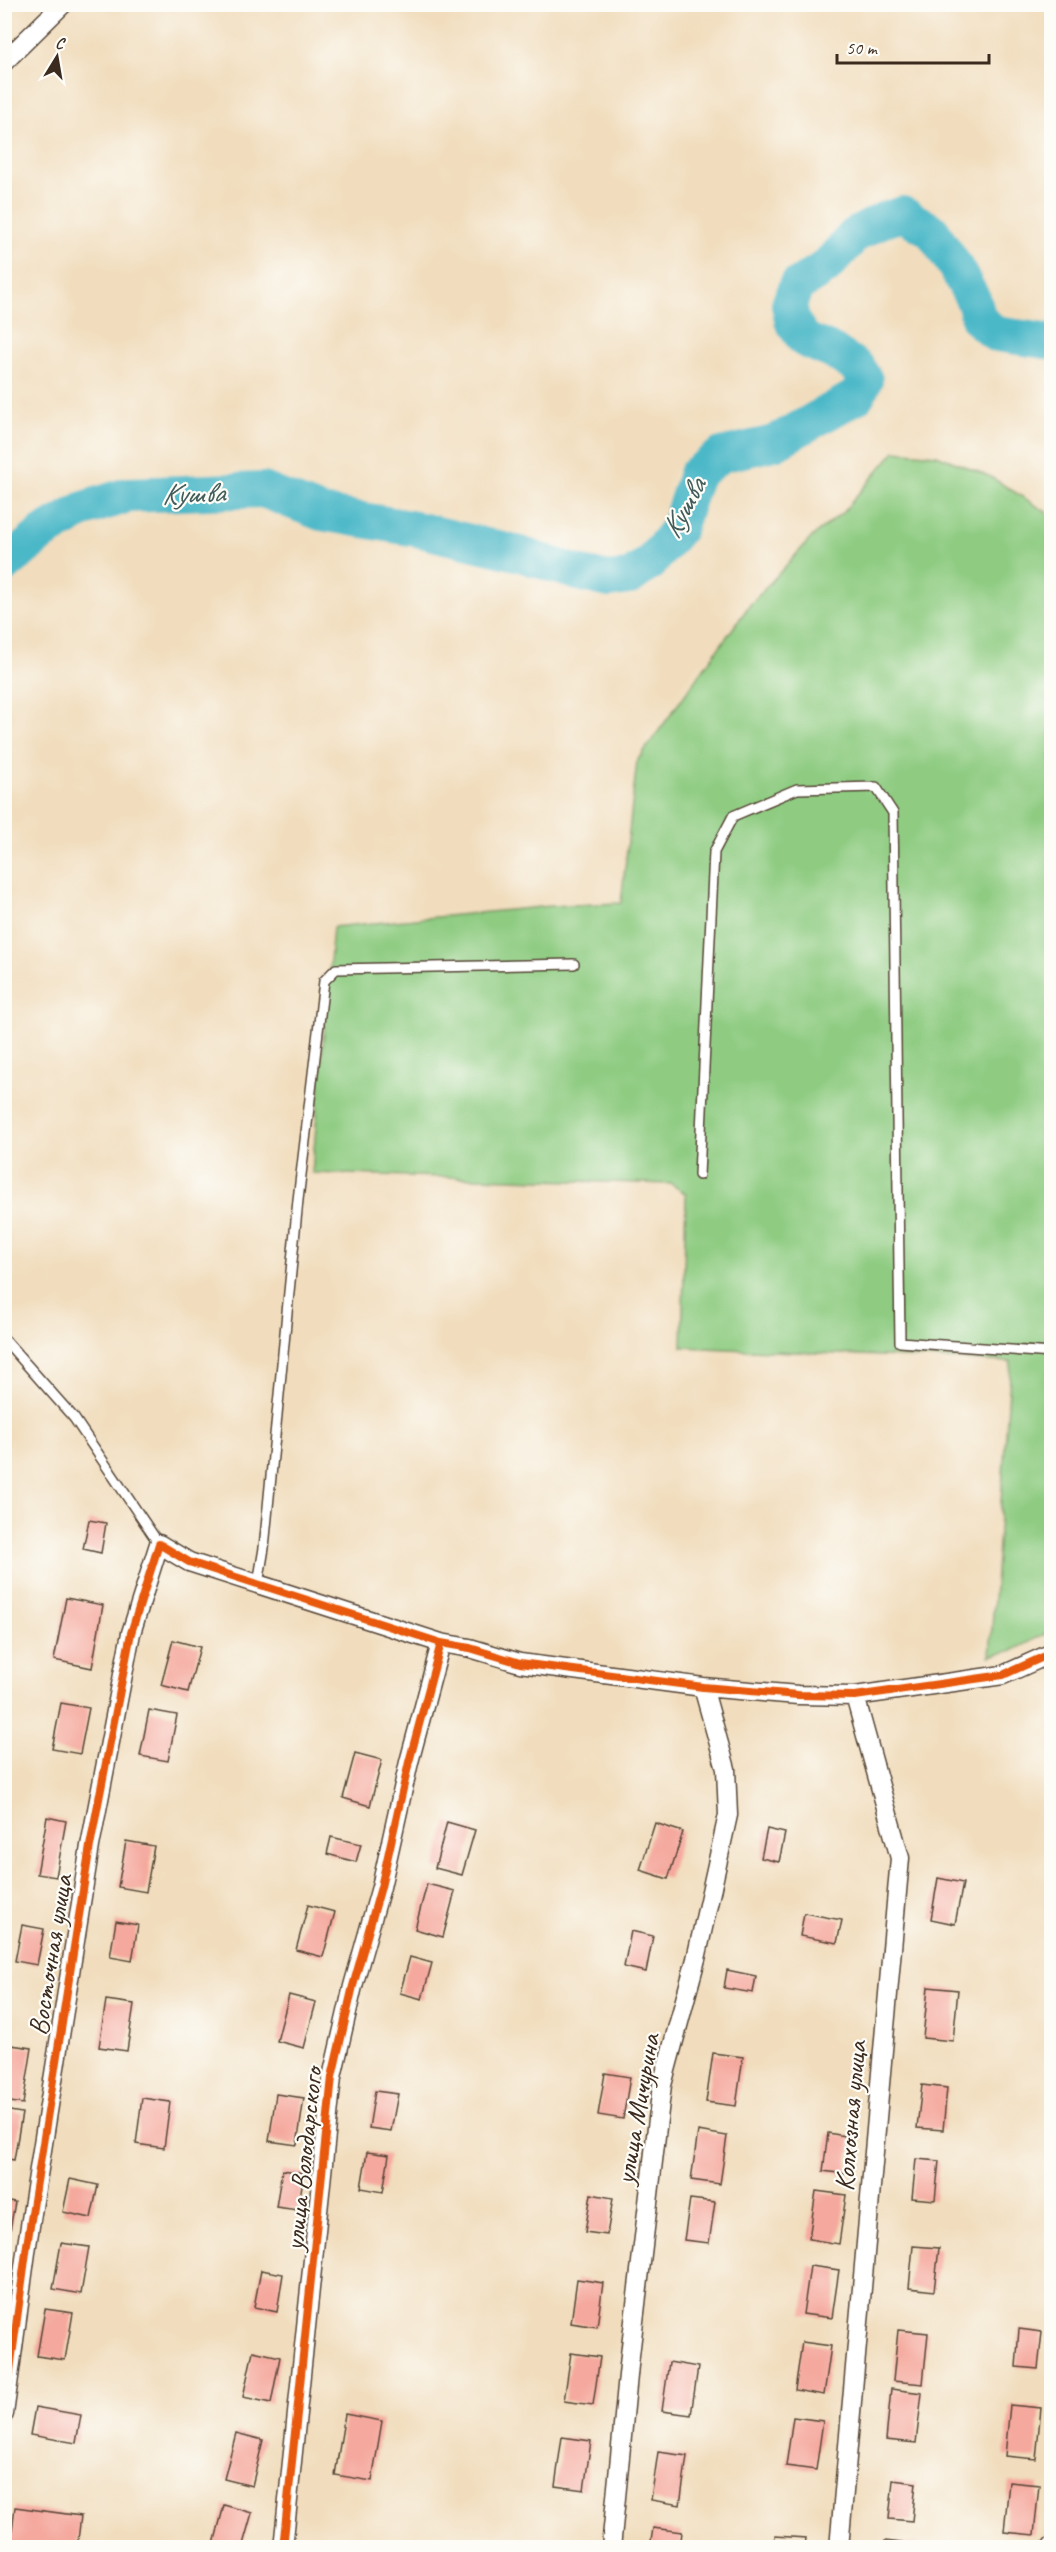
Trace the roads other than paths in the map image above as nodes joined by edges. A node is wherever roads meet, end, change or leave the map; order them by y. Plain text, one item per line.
1 (63, 4) edge
2 (4, 62) edge
3 (574, 964) dead end
4 (699, 1175) dead end
5 (4, 1339) edge
6 (1052, 1353) edge
7 (159, 1544) junction
8 (258, 1584) junction
9 (441, 1643) junction
10 (1052, 1653) edge
11 (703, 1688) junction
12 (855, 1696) junction
13 (4, 2414) edge
14 (284, 2547) edge
15 (611, 2547) edge
16 (839, 2547) edge

1 - 2 street
3 - 8 lane
4 - 6 lane
5 - 7 lane
7 - 8 street
7 - 13 street, Восточная улица
8 - 9 street
9 - 11 street
9 - 14 street, улица Володарского
10 - 12 street
11 - 12 street
11 - 15 street, улица Мичурина
12 - 16 street, Колхозная улица

